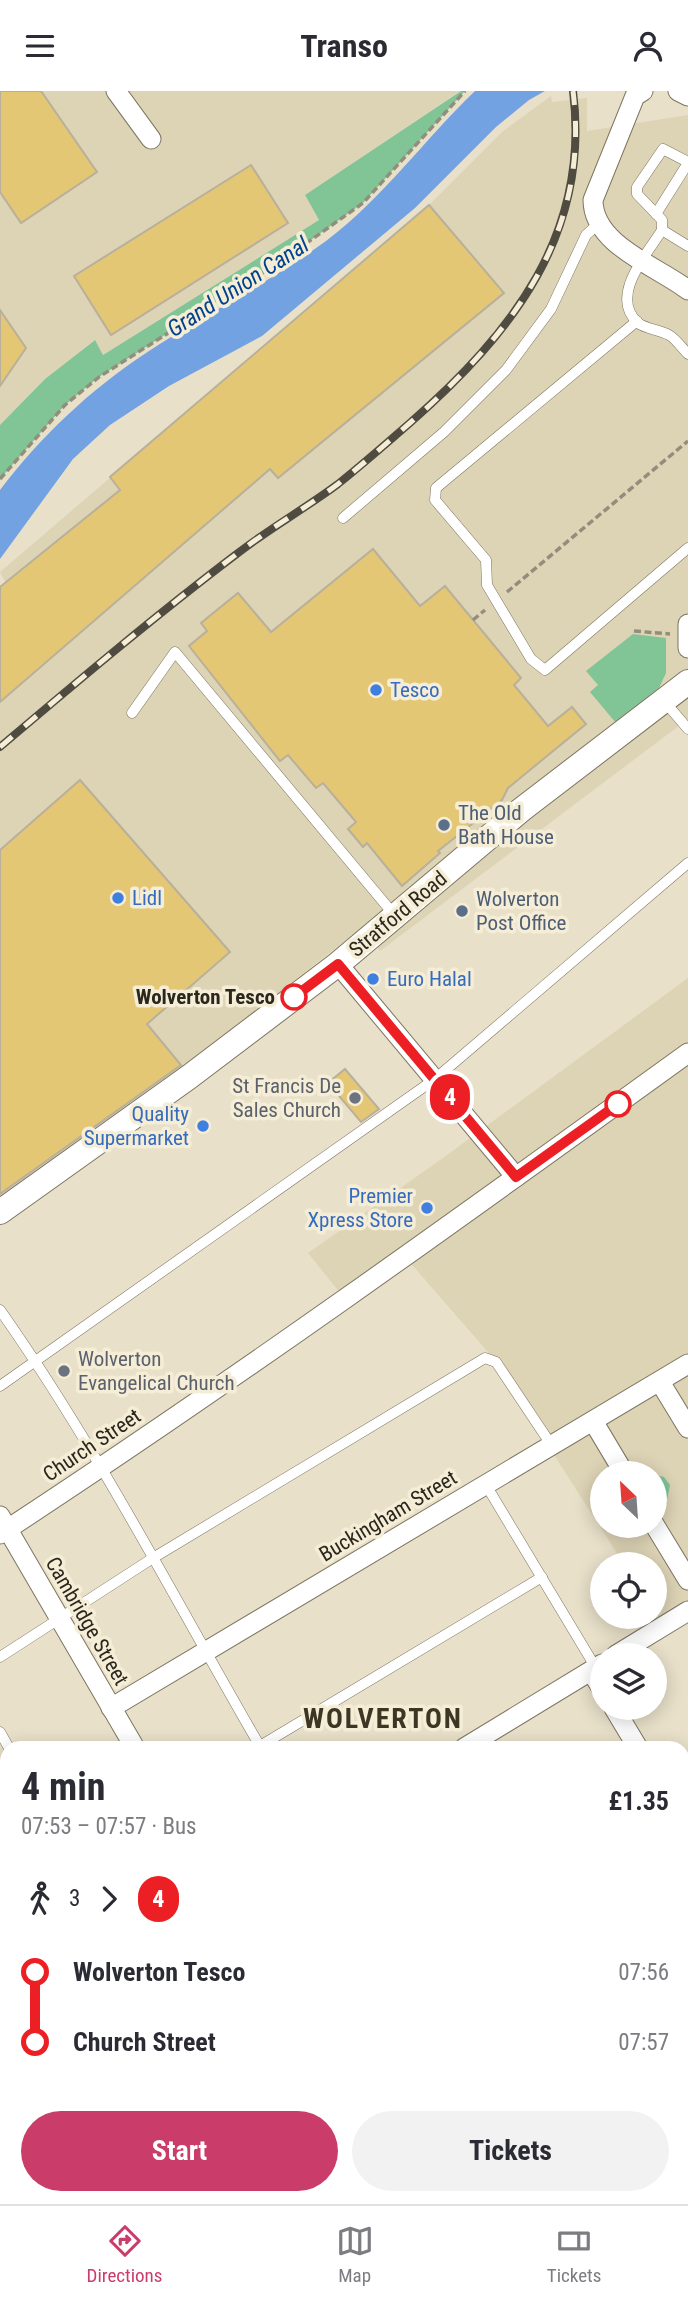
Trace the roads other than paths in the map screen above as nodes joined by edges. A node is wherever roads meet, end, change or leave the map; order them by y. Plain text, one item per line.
1 (116, 91) edge
2 (643, 91) edge
3 (678, 91) edge
4 (688, 96) edge
5 (151, 139) dead end
6 (688, 162) edge
7 (656, 214) junction
8 (597, 225) junction
9 (662, 230) junction
10 (688, 246) edge
11 (639, 262) junction
12 (688, 290) edge
13 (637, 321) junction
14 (688, 354) edge
15 (343, 518) dead end
16 (688, 548) edge
17 (688, 682) edge
18 (665, 702) junction
19 (132, 713) dead end
20 (688, 729) edge
21 (688, 863) edge
22 (396, 917) junction
23 (338, 964) junction
24 (688, 1053) edge
25 (435, 1079) junction
26 (516, 1177) junction
27 (0, 1212) edge
28 (0, 1310) edge
29 (36, 1362) junction
30 (688, 1364) edge
31 (660, 1382) junction
32 (0, 1386) edge
33 (593, 1421) junction
34 (688, 1428) edge
35 (551, 1446) junction
36 (617, 1461) edge
37 (100, 1469) junction
38 (486, 1485) junction
39 (2, 1526) edge
40 (662, 1538) edge
41 (153, 1558) junction
42 (541, 1577) junction
43 (688, 1580) edge
44 (686, 1616) edge
45 (60, 1619) junction
46 (638, 1643) edge
47 (205, 1652) junction
48 (0, 1657) edge
49 (590, 1657) edge
50 (590, 1672) edge
51 (111, 1708) junction
52 (621, 1720) edge
53 (131, 1741) edge
54 (257, 1741) edge
55 (270, 1741) edge
56 (476, 1741) edge
57 (634, 1741) edge

1 - 5 street
2 - 8 street
3 - 4 street
6 - 7 lane
6 - 7 lane
7 - 9 lane
8 - 11 street
8 - 15 lane
9 - 10 lane
9 - 11 lane
11 - 12 street
11 - 13 lane
13 - 14 lane
13 - 16 lane
17 - 18 street, Stratford Road
18 - 20 lane
18 - 22 street, Stratford Road
19 - 22 lane
21 - 25 lane
22 - 23 street, Stratford Road
23 - 25 street
23 - 27 street, Stratford Road
24 - 26 street, Church Street
25 - 26 street
25 - 29 lane
26 - 37 street, Church Street
28 - 29 lane
29 - 32 lane
29 - 37 lane
30 - 31 street, Buckingham Street
31 - 33 street, Buckingham Street
31 - 34 street
33 - 35 street, Buckingham Street
33 - 36 street
35 - 38 street, Buckingham Street
35 - 41 lane
37 - 39 street, Church Street
37 - 41 lane
38 - 42 lane
38 - 47 street, Buckingham Street
39 - 45 street, Cambridge Street
40 - 43 street
41 - 45 lane
41 - 47 lane
42 - 49 lane
42 - 55 lane
44 - 46 street
45 - 48 lane
45 - 51 street, Cambridge Street
47 - 51 street, Buckingham Street
47 - 54 lane
50 - 56 street
51 - 53 street, Cambridge Street
52 - 57 street

